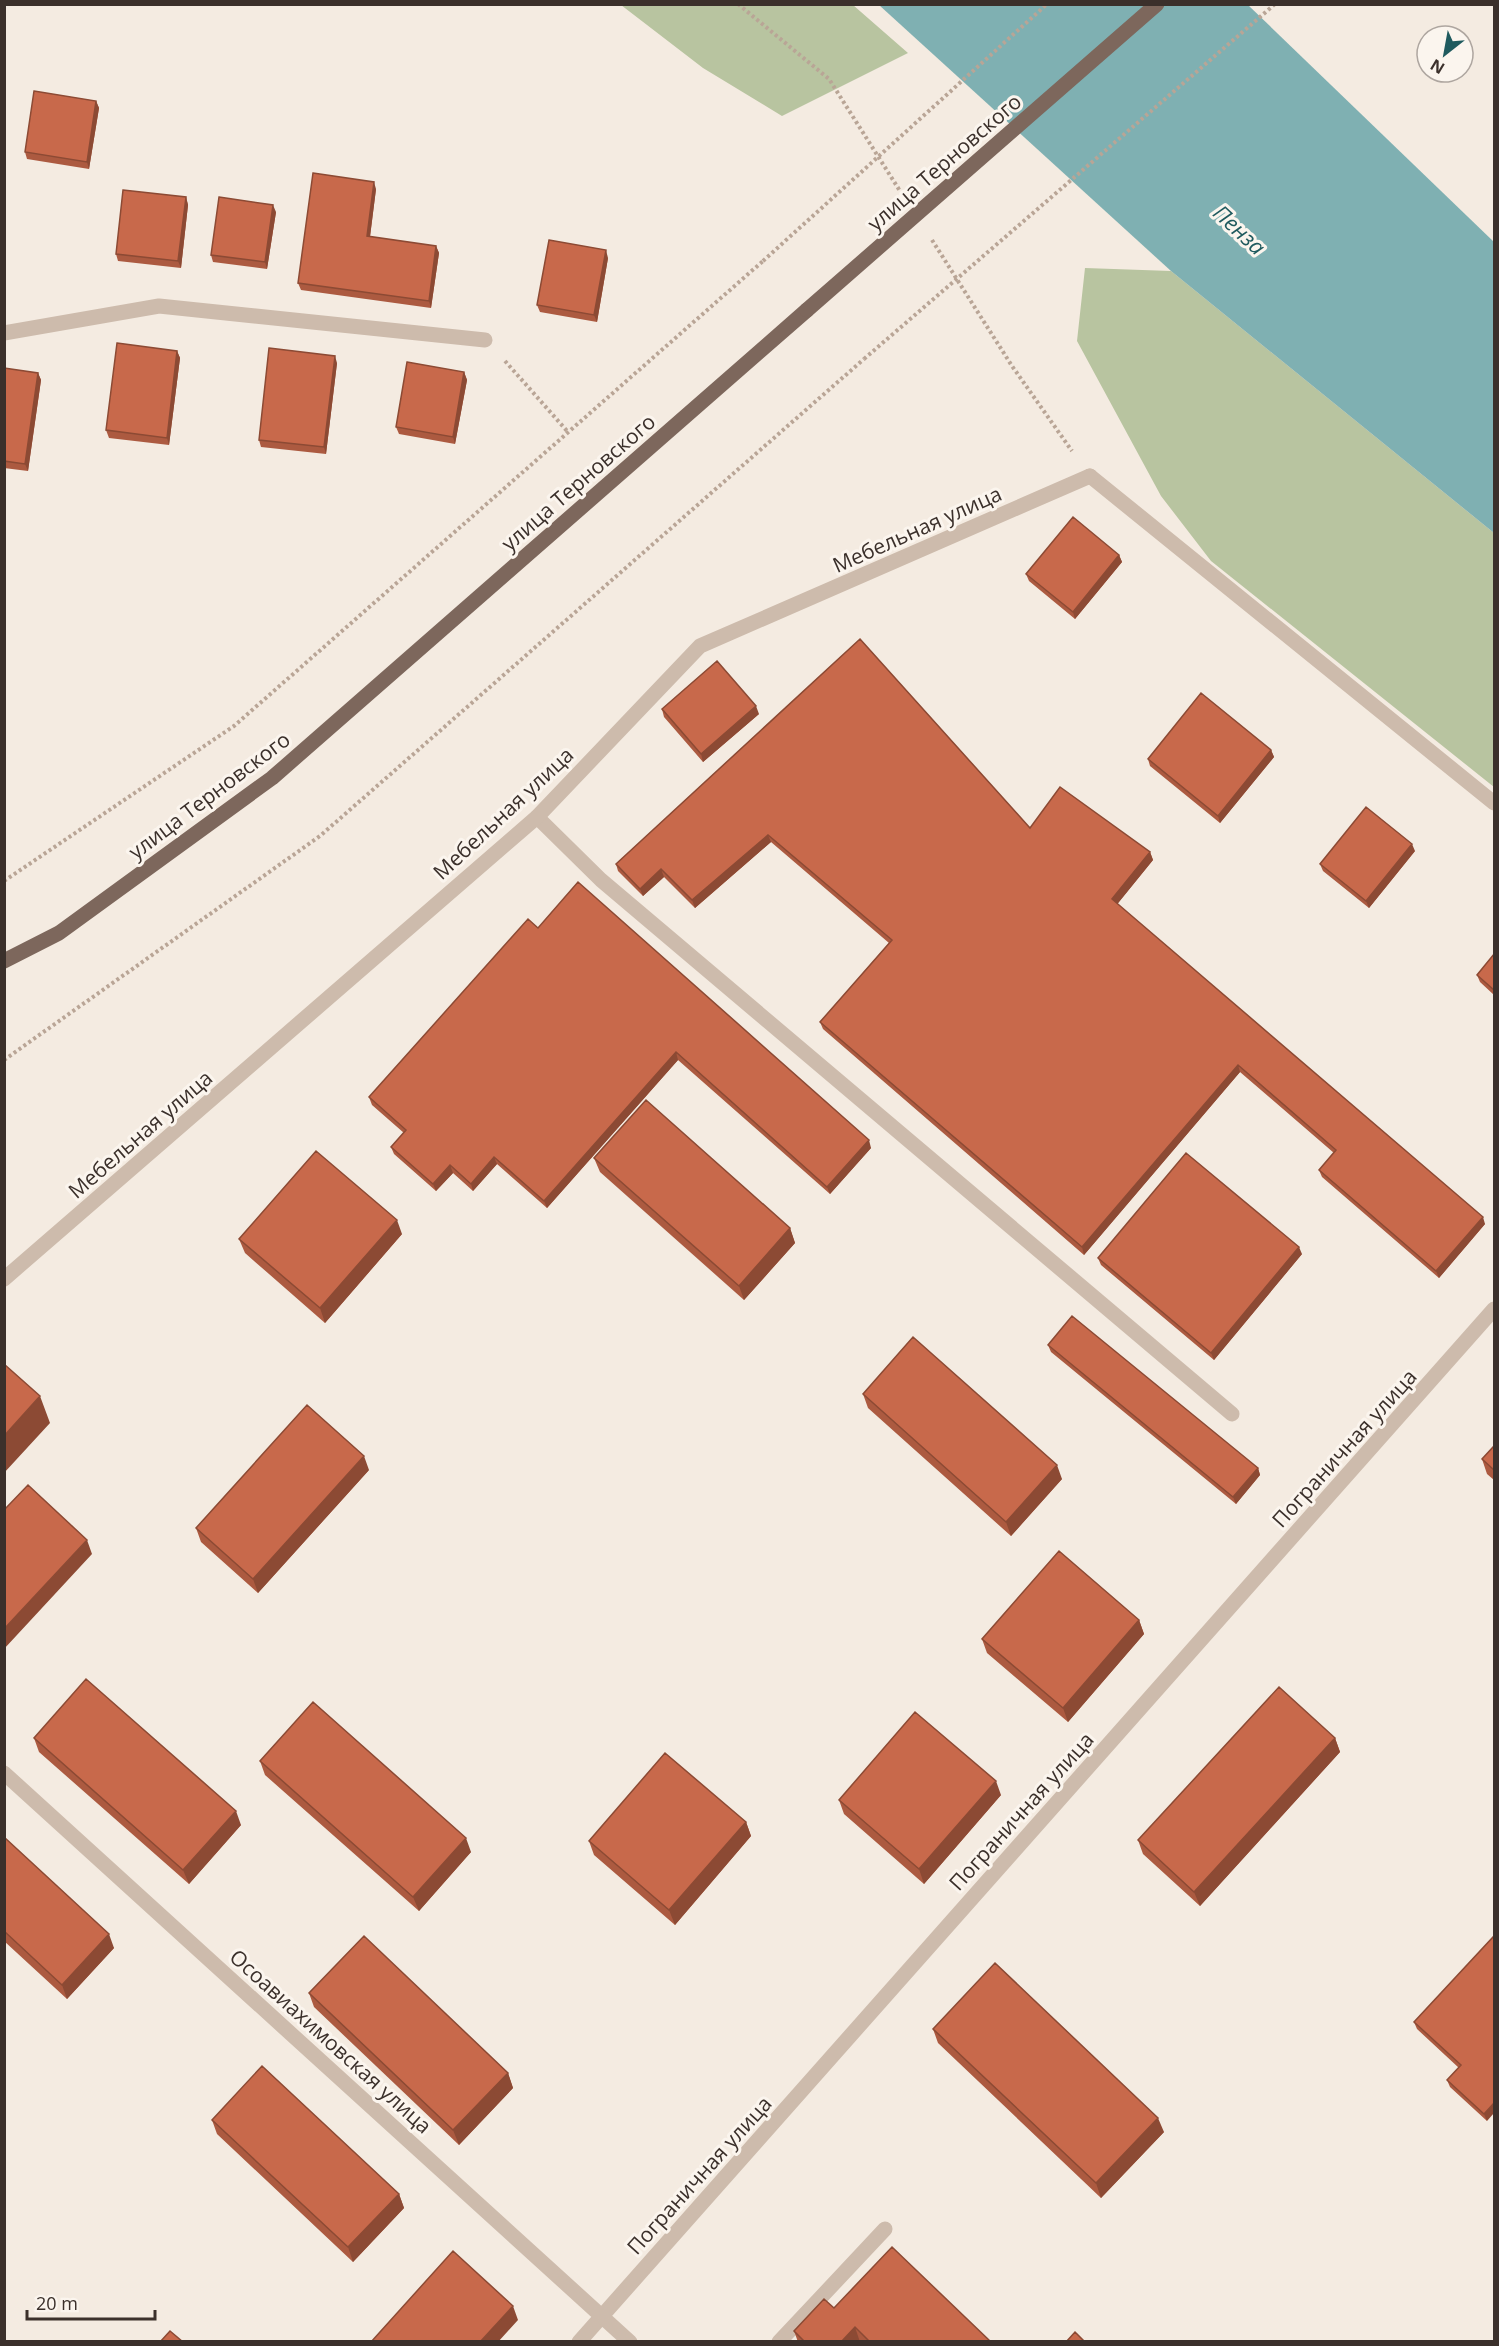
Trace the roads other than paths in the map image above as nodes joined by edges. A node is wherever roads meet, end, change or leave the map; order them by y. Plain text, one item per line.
1 (1156, 4) edge
2 (4, 333) edge
3 (485, 340) road end
4 (1494, 803) edge
5 (537, 817) junction
6 (4, 961) edge
7 (4, 1279) edge
8 (1494, 1309) edge
9 (1232, 1414) dead end
10 (4, 1773) edge
11 (885, 2229) dead end
12 (602, 2316) junction
13 (579, 2342) edge
14 (630, 2342) edge
15 (779, 2342) edge

1 - 6 main road, улица Терновского, bridge
2 - 3 street
4 - 5 street, Мебельная улица
5 - 7 street, Мебельная улица
5 - 9 street
8 - 12 street, Пограничная улица
10 - 12 street, Осоавиахимовская улица
11 - 15 street
12 - 13 street, Пограничная улица
12 - 14 street, Осоавиахимовская улица

